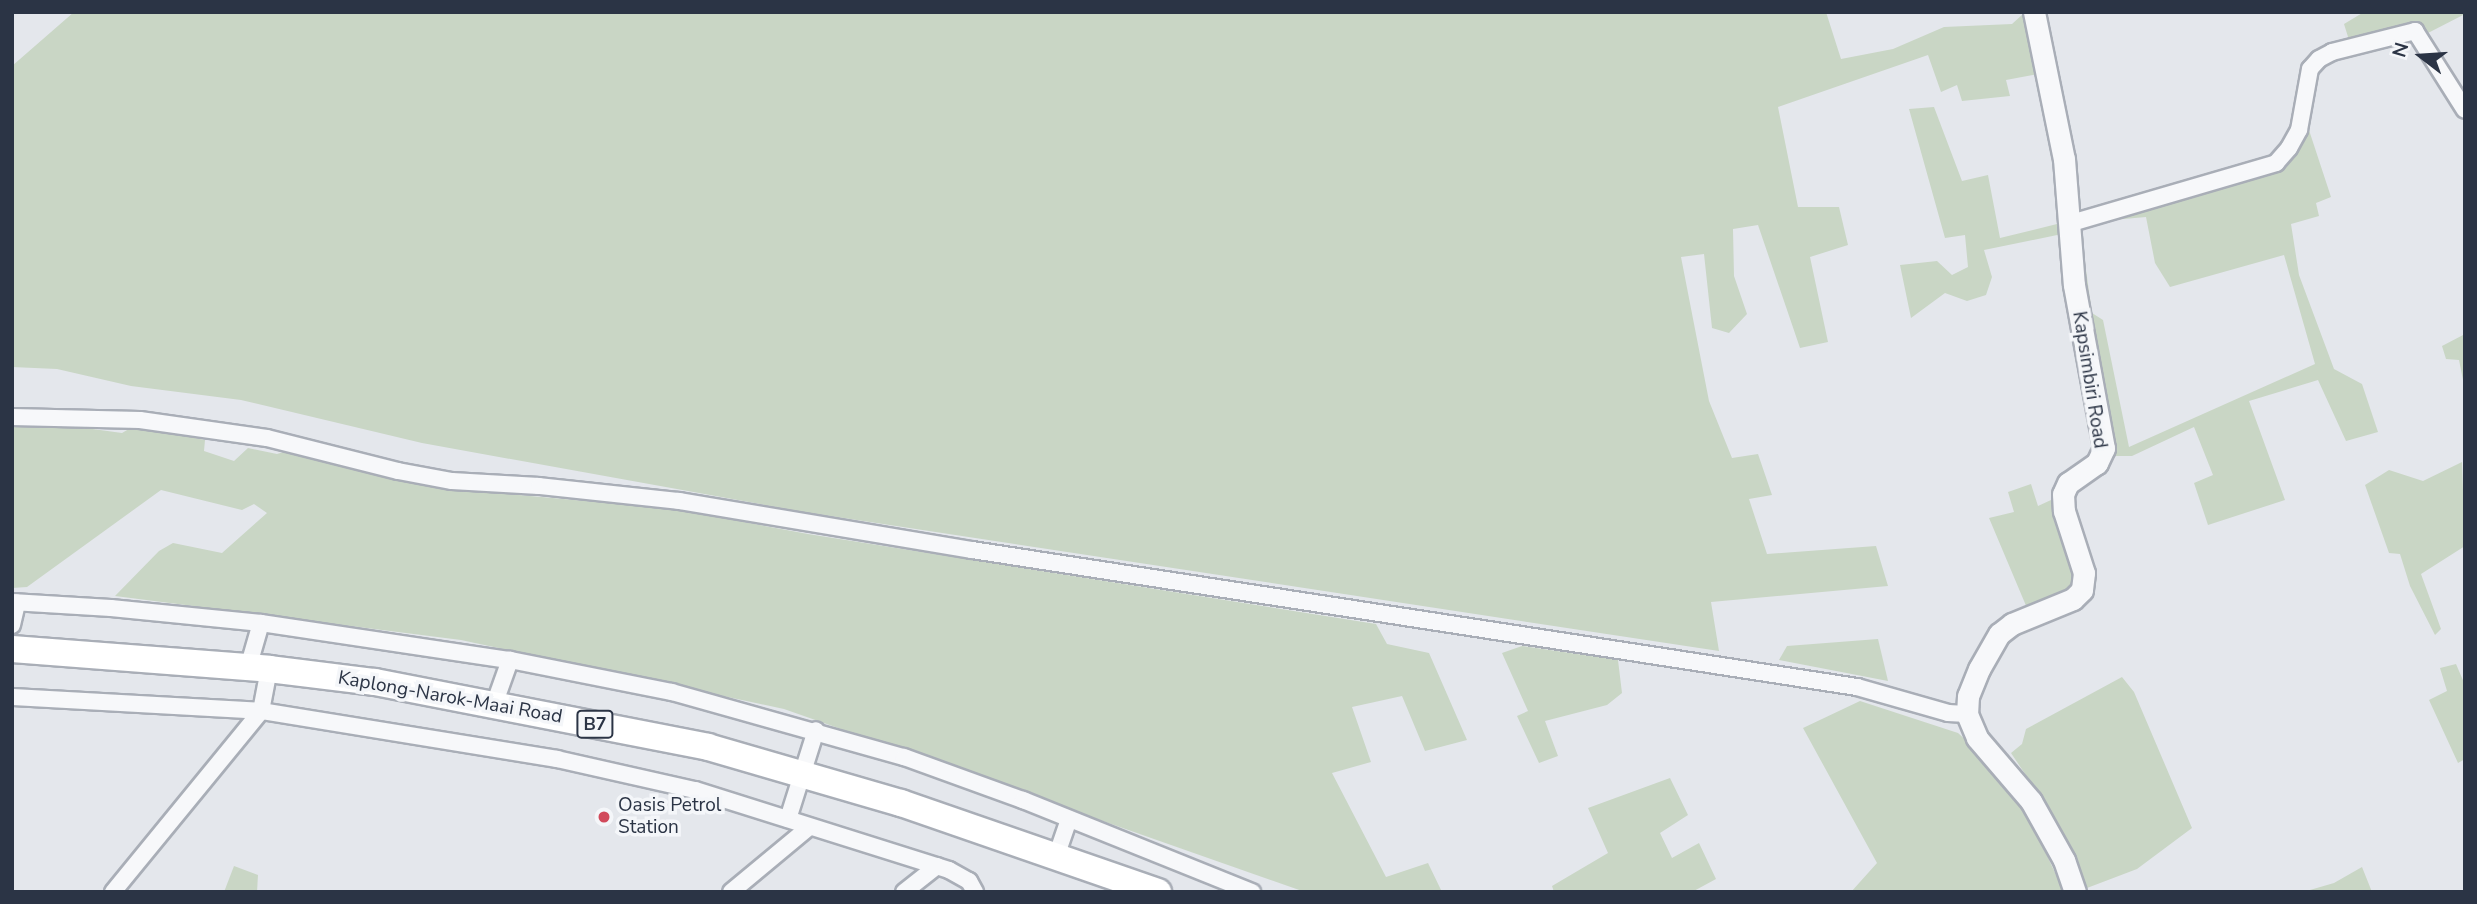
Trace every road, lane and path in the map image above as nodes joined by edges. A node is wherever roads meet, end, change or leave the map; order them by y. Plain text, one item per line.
1 (2034, 12) edge
2 (2465, 110) edge
3 (2068, 224) junction
4 (12, 417) edge
5 (15, 603) edge
6 (261, 623) junction
7 (12, 625) edge
8 (12, 649) edge
9 (510, 660) junction
10 (258, 668) junction
11 (20, 699) edge
12 (494, 705) junction
13 (12, 711) edge
14 (261, 711) junction
15 (1967, 714) junction
16 (816, 730) junction
17 (803, 774) junction
18 (788, 819) junction
19 (1069, 819) junction
20 (808, 828) junction
21 (1057, 854) junction
22 (937, 866) junction
23 (113, 892) edge
24 (731, 892) edge
25 (904, 892) edge
26 (975, 892) edge
27 (1158, 892) edge
28 (1252, 892) edge
29 (2075, 892) edge

1 - 3 street, Kapsimbiri Road
2 - 3 street
3 - 15 street, Kapsimbiri Road
4 - 15 street
5 - 6 street
5 - 7 street
6 - 9 street
6 - 10 street
8 - 10 highway, Kaplong-Narok-Maai Road / B7
9 - 12 street
9 - 16 street
10 - 12 highway, Kaplong-Narok-Maai Road / B7
10 - 14 street
11 - 13 street
11 - 14 street
12 - 17 highway, Kaplong-Narok-Maai Road / B7
14 - 18 street
14 - 23 street
15 - 29 street
16 - 17 street
16 - 19 street
17 - 18 street
17 - 21 highway, Kaplong-Narok-Maai Road / B7
18 - 20 street
19 - 21 street
19 - 28 street
20 - 22 street
20 - 24 street
21 - 27 highway, Kaplong-Narok-Maai Road / B7
22 - 25 street
22 - 26 street

